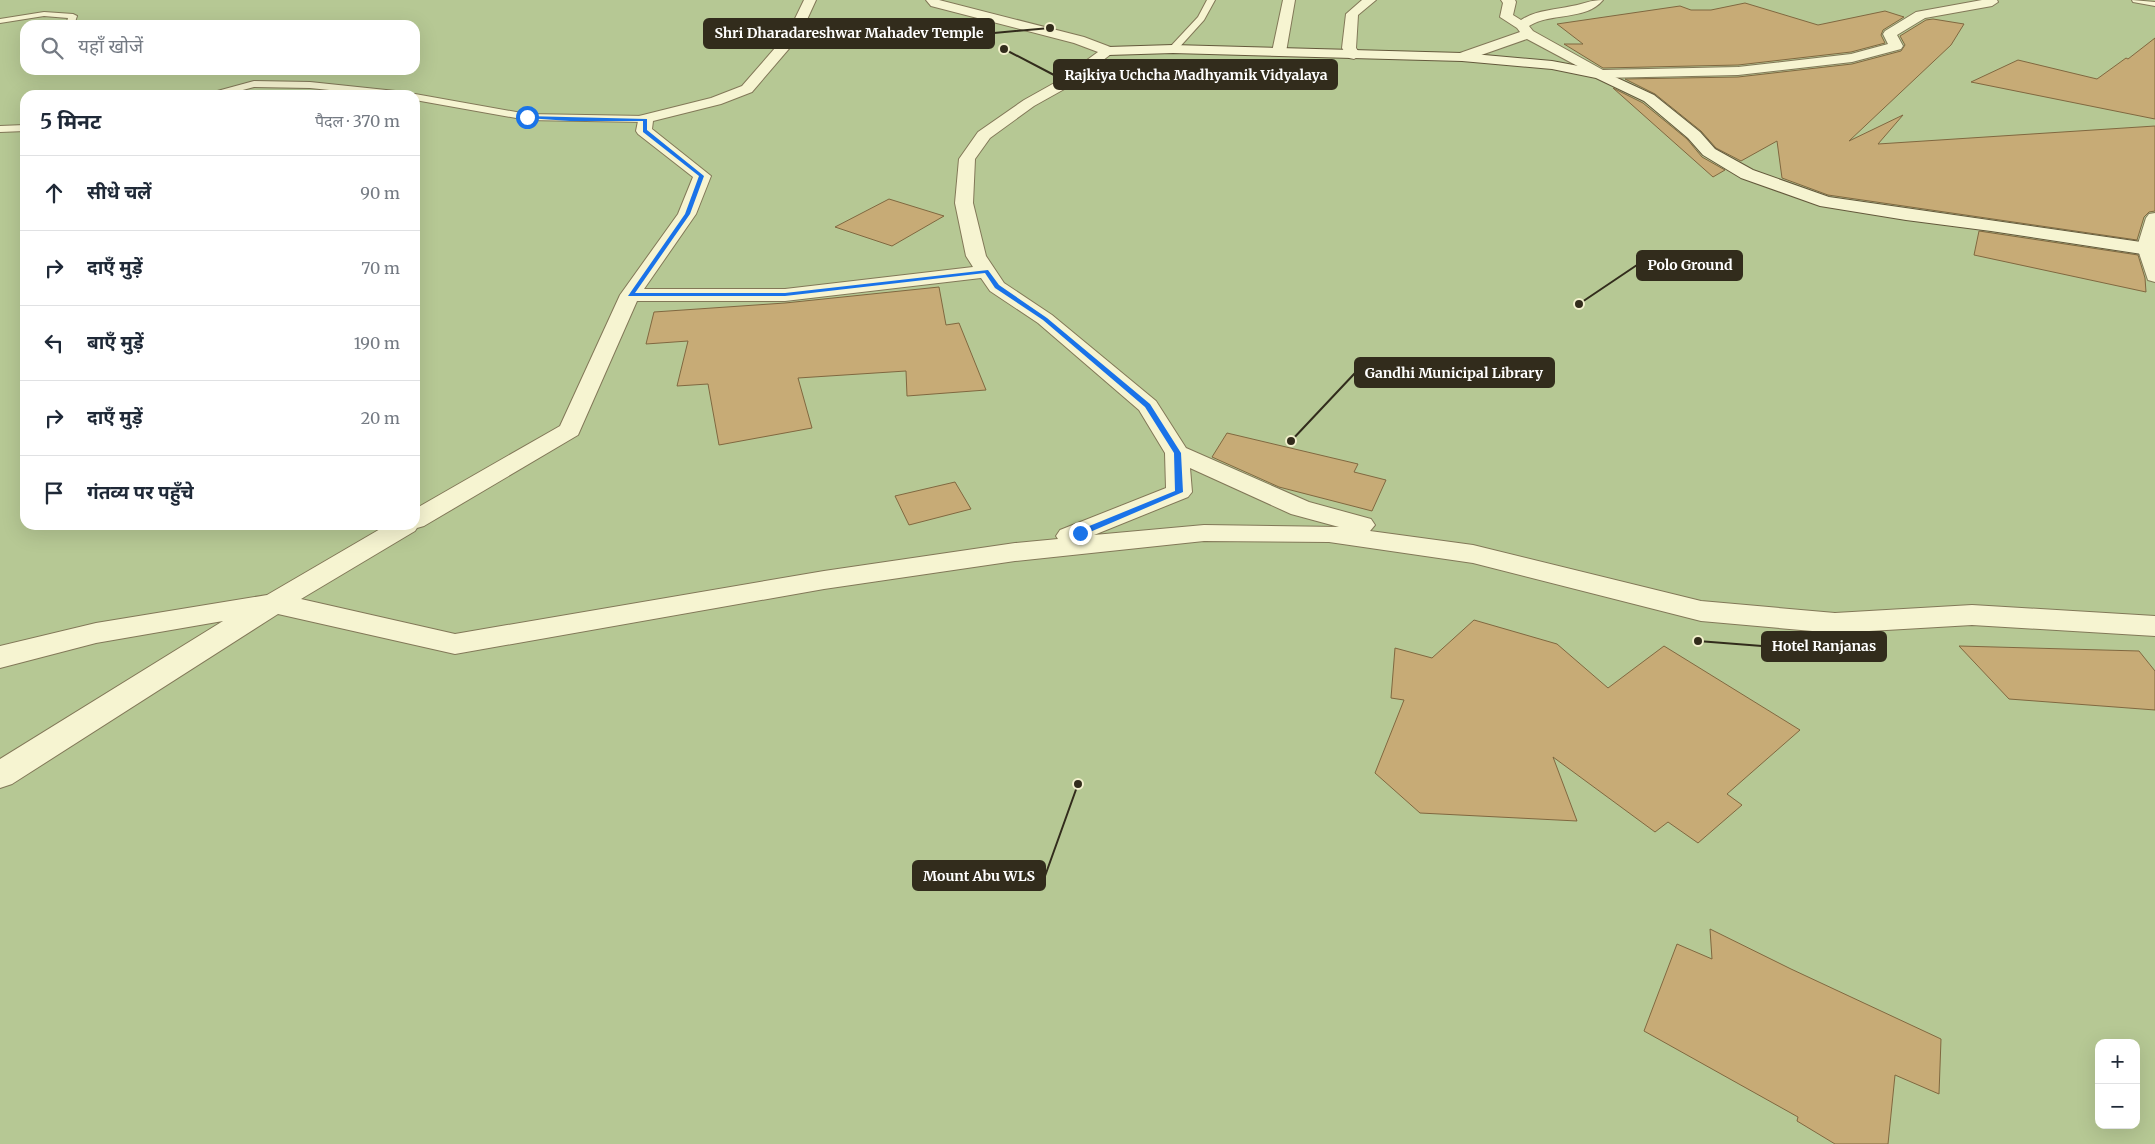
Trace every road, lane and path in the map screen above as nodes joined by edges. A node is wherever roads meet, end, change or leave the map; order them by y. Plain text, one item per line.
1 (810, 0) edge
2 (932, 0) edge
3 (1211, 0) edge
4 (1289, 0) edge
5 (1369, 0) edge
6 (1507, 0) edge
7 (1597, 0) edge
8 (1991, 0) edge
9 (2136, 0) edge
10 (2155, 4) edge
11 (72, 20) edge
12 (0, 21) edge
13 (1525, 29) junction
14 (1173, 49) junction
15 (1108, 51) junction
16 (1279, 52) junction
17 (1354, 55) junction
18 (1462, 57) junction
19 (1600, 74) junction
20 (232, 90) edge
21 (358, 90) edge
22 (420, 98) edge
23 (645, 120) junction
24 (20, 128) edge
25 (0, 129) edge
26 (2155, 218) edge
27 (2150, 249) edge
28 (986, 271) junction
29 (2155, 276) edge
30 (630, 295) junction
31 (1177, 453) junction
32 (420, 517) edge
33 (398, 530) edge
34 (1015, 552) junction
35 (1484, 557) junction
36 (274, 603) junction
37 (2155, 626) edge
38 (0, 658) edge
39 (0, 775) edge

1 - 23 street
2 - 15 street
3 - 14 lane
4 - 16 street
5 - 17 street
6 - 13 street
7 - 13 street
8 - 19 street
9 - 10 lane
11 - 12 lane
13 - 18 street
13 - 19 street
14 - 15 street
14 - 16 street
15 - 28 street
16 - 17 street
17 - 18 street
18 - 19 street
19 - 27 street
20 - 21 lane
22 - 23 lane
23 - 30 street
24 - 25 lane
26 - 27 street
27 - 29 street
28 - 30 street
28 - 31 street
30 - 32 street
31 - 34 street
31 - 35 street
33 - 36 street
34 - 35 street
34 - 36 street
35 - 37 street
36 - 38 street
36 - 39 street

